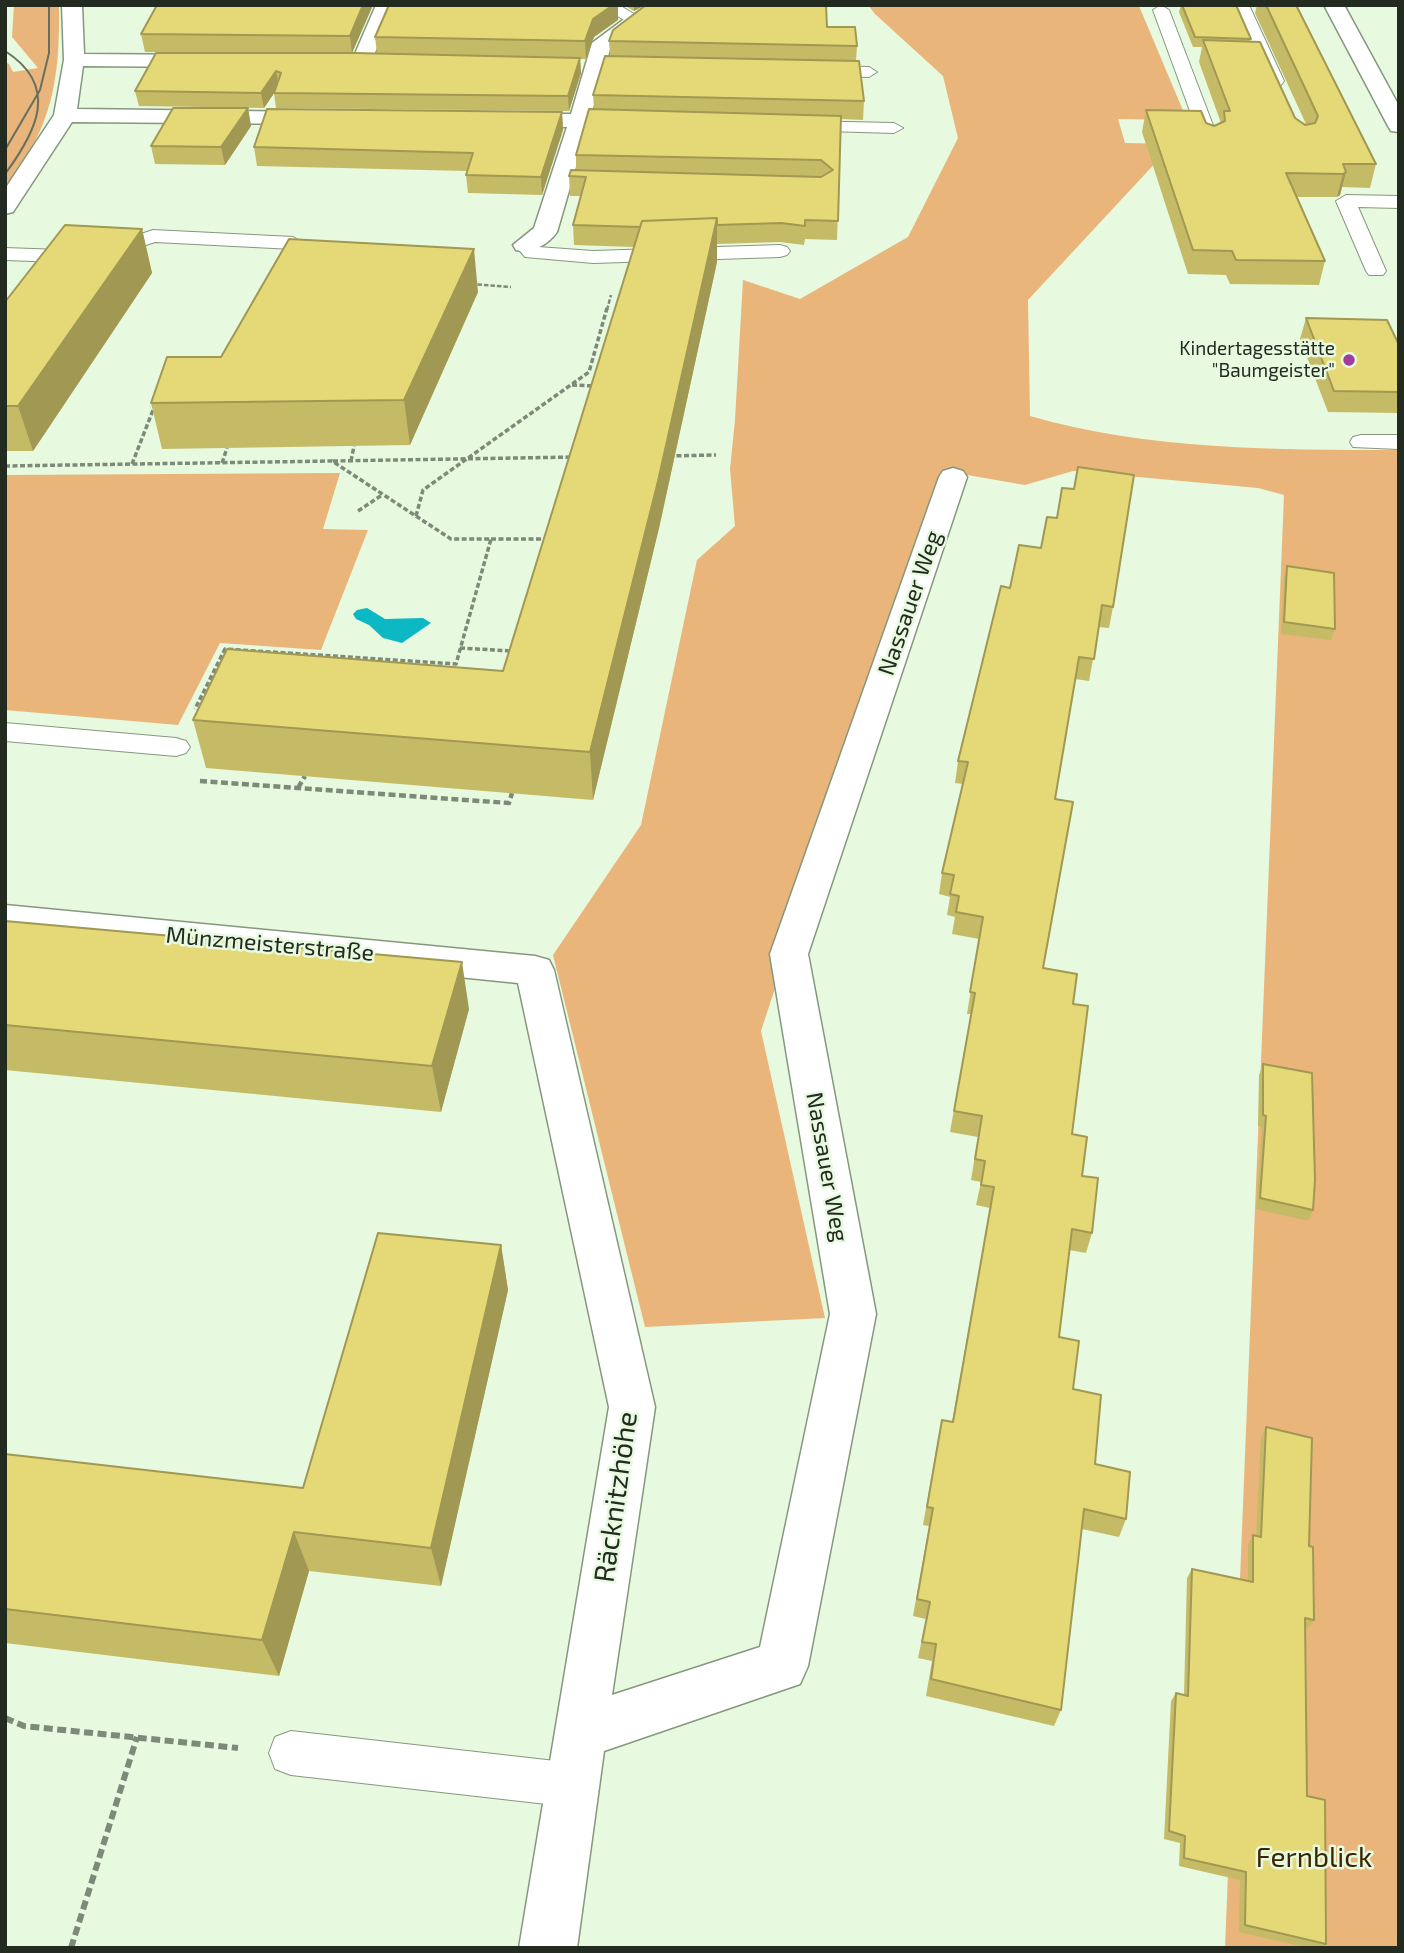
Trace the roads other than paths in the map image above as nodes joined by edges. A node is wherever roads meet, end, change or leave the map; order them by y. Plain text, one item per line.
1 (72, 5) edge
2 (386, 5) edge
3 (607, 5) edge
4 (1241, 5) edge
5 (1334, 5) edge
6 (684, 8) edge
7 (1161, 10) dead end
8 (634, 21) junction
9 (1239, 55) edge
10 (1264, 56) junction
11 (74, 60) junction
12 (229, 61) edge
13 (296, 62) edge
14 (801, 71) edge
15 (869, 72) dead end
16 (1280, 92) edge
17 (65, 115) junction
18 (343, 118) edge
19 (482, 120) edge
20 (587, 121) junction
21 (785, 125) edge
22 (1399, 126) edge
23 (894, 128) dead end
24 (1210, 141) edge
25 (559, 182) junction
26 (587, 183) edge
27 (1399, 202) edge
28 (5, 207) edge
29 (293, 243) edge
30 (525, 246) joint
31 (780, 251) edge
32 (5, 254) edge
33 (61, 256) junction
34 (1376, 271) dead end
35 (47, 275) edge
36 (1361, 442) dead end
37 (1399, 442) edge
38 (953, 477) dead end
39 (5, 732) edge
40 (176, 747) road end
41 (5, 918) edge
42 (535, 970) joint
43 (580, 1732) junction
44 (291, 1753) road end
45 (573, 1785) junction
46 (548, 1948) edge

1 - 11 street
2 - 13 street
3 - 8 lane
4 - 10 lane
5 - 22 street
6 - 8 lane
7 - 24 lane
8 - 20 street
9 - 10 lane
10 - 16 lane
11 - 12 street
11 - 17 street
14 - 15 lane
17 - 18 street
17 - 28 street
19 - 20 street
20 - 25 street
21 - 23 lane
25 - 26 lane
25 - 30 street
27 - 34 lane
29 - 33 lane
30 - 31 lane
32 - 33 lane
33 - 35 lane
36 - 37 lane
38 - 43 street, Nassauer Weg
39 - 40 lane
41 - 42 street, Münzmeisterstraße
42 - 43 street, Räcknitzhöhe
43 - 45 street, Räcknitzhöhe
44 - 45 lane
45 - 46 street, Räcknitzhöhe

